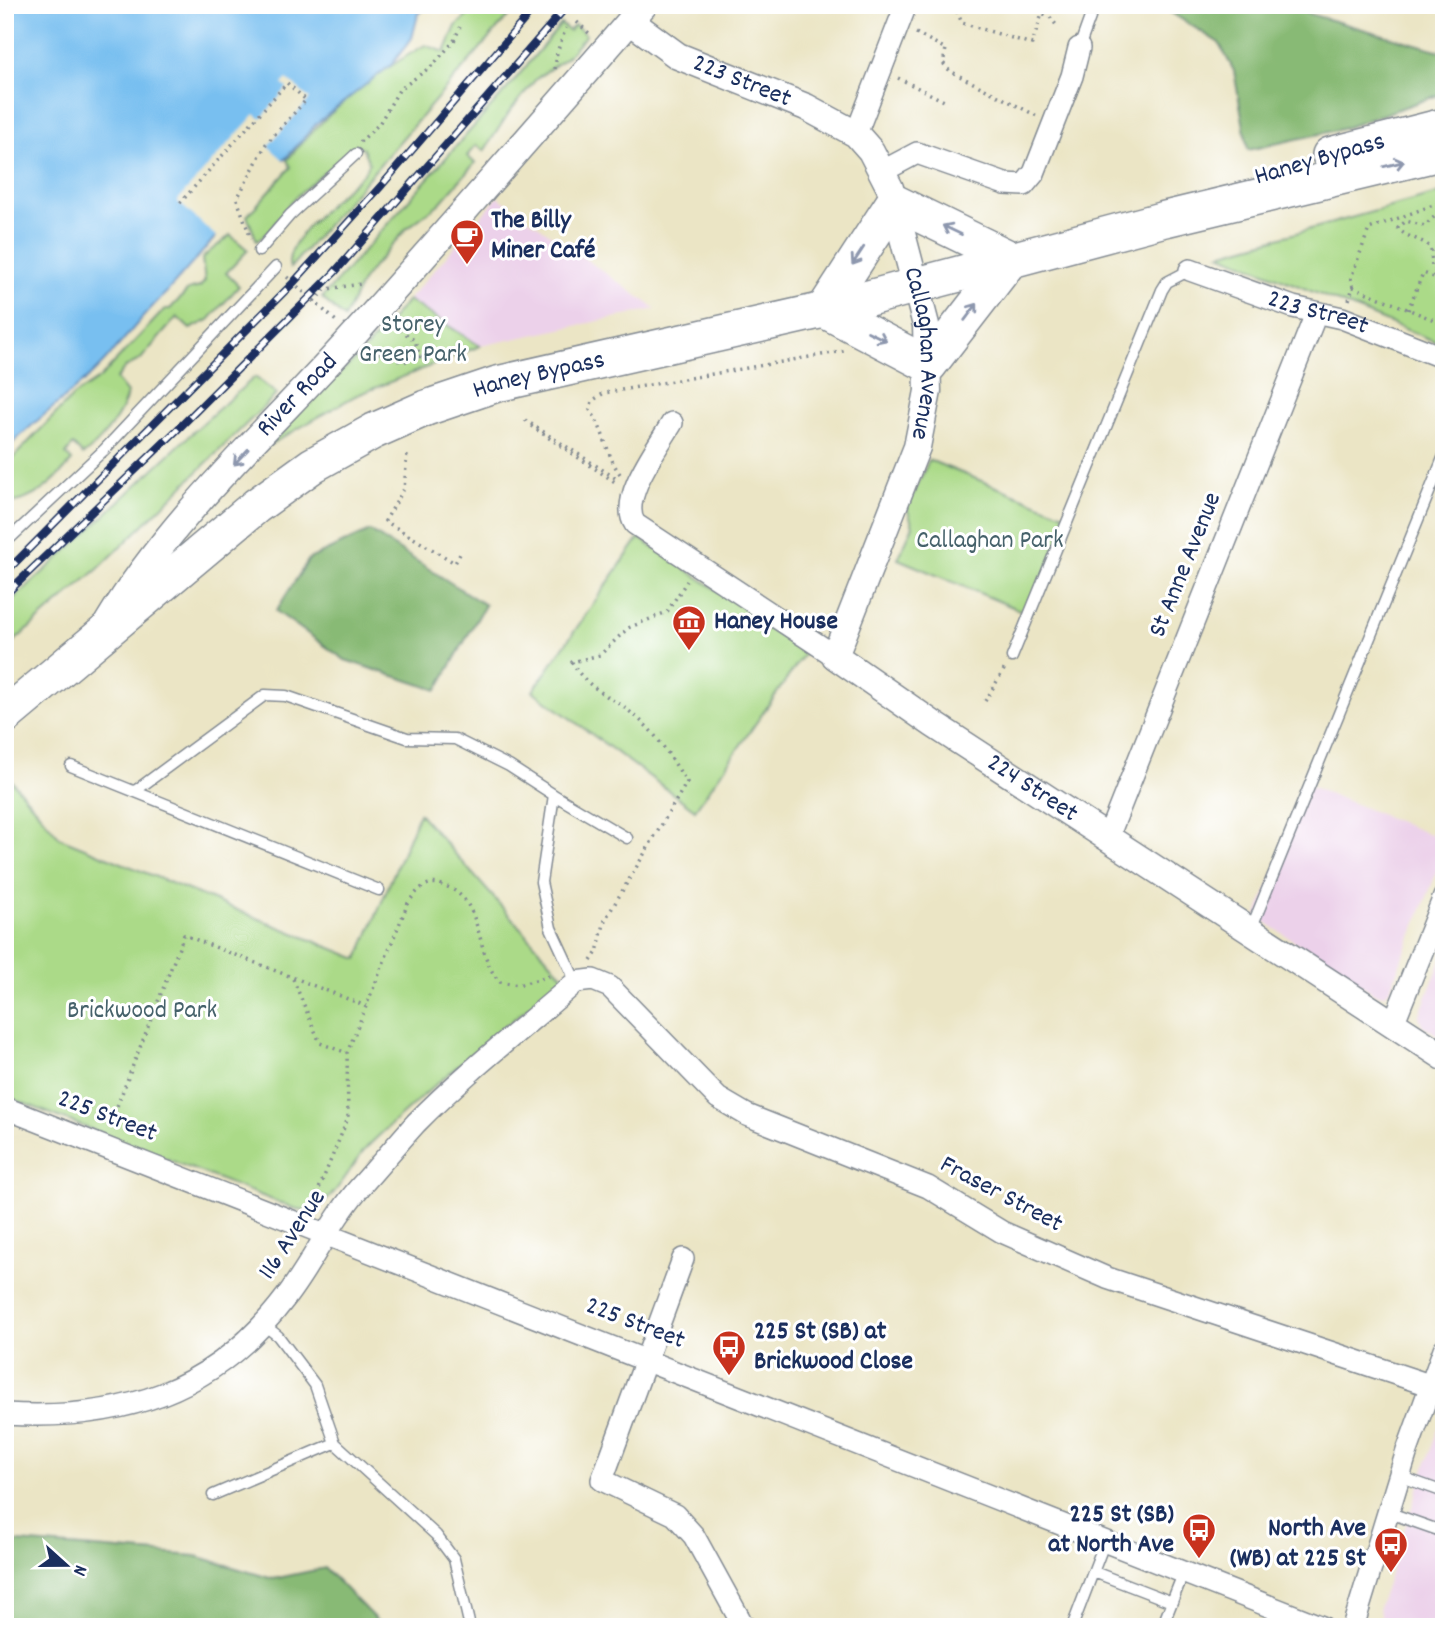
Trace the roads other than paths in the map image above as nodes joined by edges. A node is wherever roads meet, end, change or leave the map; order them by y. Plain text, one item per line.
1 (906, 5) edge
2 (1073, 5) edge
3 (637, 13) edge
4 (1079, 48) joint
5 (1444, 126) edge
6 (856, 134) junction
7 (1444, 152) edge
8 (356, 154) road end
9 (888, 187) junction
10 (1161, 220) junction
11 (256, 248) road end
12 (1011, 259) junction
13 (279, 270) road end
14 (1189, 270) joint
15 (914, 285) junction
16 (824, 310) junction
17 (1316, 314) junction
18 (1444, 358) edge
19 (929, 365) junction
20 (672, 423) dead end
21 (1444, 456) edge
22 (5, 543) edge
23 (100, 635) junction
24 (835, 656) junction
25 (1012, 657) road end
26 (5, 716) edge
27 (71, 766) dead end
28 (135, 791) junction
29 (554, 795) junction
30 (1108, 837) junction
31 (626, 838) dead end
32 (379, 890) dead end
33 (1444, 897) edge
34 (1251, 929) junction
35 (569, 979) junction
36 (1393, 1024) junction
37 (1444, 1057) edge
38 (5, 1108) edge
39 (327, 1233) junction
40 (683, 1259) dead end
41 (264, 1325) junction
42 (1444, 1349) edge
43 (645, 1358) junction
44 (1437, 1388) edge
45 (5, 1414) edge
46 (335, 1443) junction
47 (1399, 1476) junction
48 (1444, 1492) edge
49 (213, 1495) dead end
50 (1387, 1513) junction
51 (1444, 1532) edge
52 (1105, 1541) junction
53 (1094, 1572) junction
54 (1183, 1574) junction
55 (1172, 1602) junction
56 (470, 1627) edge
57 (744, 1627) edge
58 (1072, 1627) edge
59 (1162, 1627) edge
60 (1322, 1627) edge
61 (1353, 1627) edge

1 - 6 street
2 - 4 lane
3 - 6 street, 223 Street
3 -> 23 street, River Road
4 - 9 street
5 - 10 highway, Haney Bypass
6 - 9 street, Callaghan Avenue
10 -> 7 highway, Haney Bypass
8 - 11 lane
12 -> 9 highway
9 - 15 street, Callaghan Avenue
9 -> 16 highway
10 - 12 highway, Haney Bypass
12 - 15 highway, Haney Bypass
19 -> 12 highway
13 - 22 lane
14 - 17 street, 223 Street
14 - 25 lane
15 - 16 highway, Haney Bypass
15 - 19 street, Callaghan Avenue
16 -> 19 highway
16 - 23 highway, Haney Bypass
17 - 18 street, 223 Street
17 - 30 street, St Anne Avenue
19 - 24 street, Callaghan Avenue
20 - 24 street, 224 Street
21 - 34 lane
23 - 26 highway, Haney Bypass
24 - 30 street, 224 Street
27 - 28 lane
28 - 29 lane
28 - 32 lane
29 - 31 lane
29 - 35 lane
30 - 34 street, 224 Street
33 - 36 street
34 - 36 street, 224 Street
35 - 39 street, 116 Avenue
35 - 44 street, Fraser Street
36 - 37 street, 224 Street
38 - 39 street, 225 Street
39 - 41 street, 116 Avenue
39 - 43 street, 225 Street
40 - 43 street
41 - 45 street, 116 Avenue
41 - 46 lane
42 - 44 street
43 - 52 street, 225 Street
43 - 57 street
44 - 47 street
46 - 49 lane
46 - 56 lane
47 - 48 lane
47 - 50 street
50 - 51 lane
50 - 61 street
52 - 53 lane
52 - 54 street, 225 Street
53 - 55 lane
53 - 58 lane
54 - 55 lane
54 - 60 street, 225 Street
55 - 59 lane

